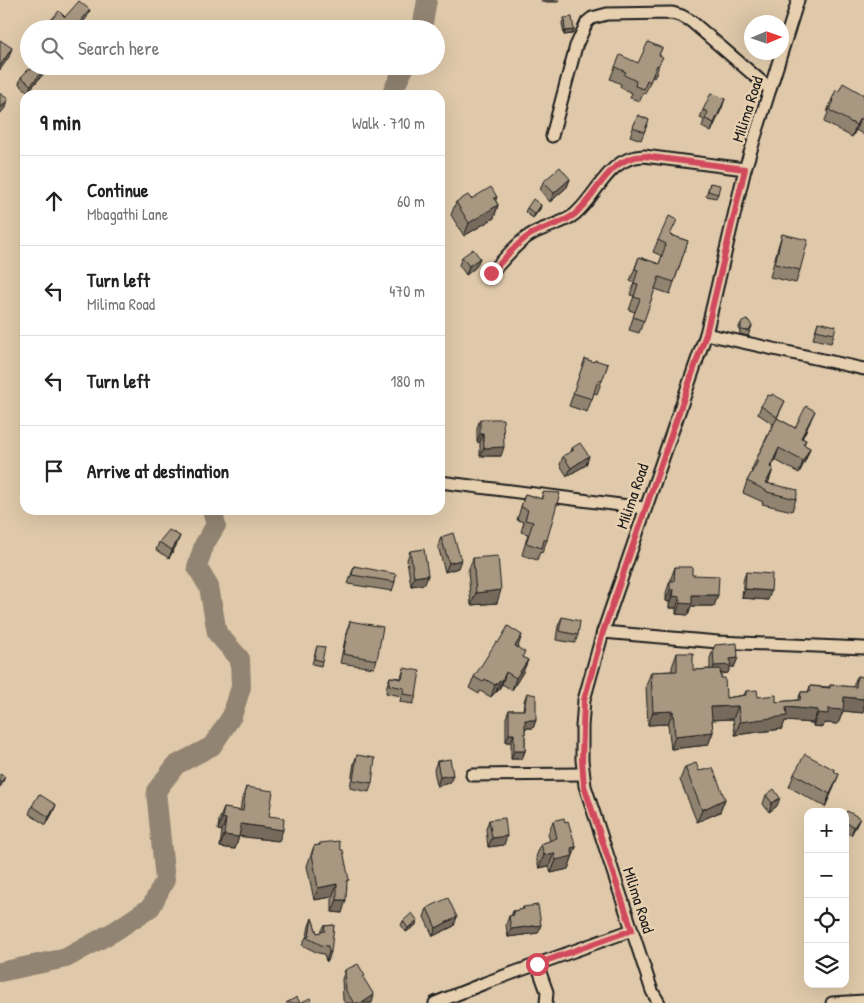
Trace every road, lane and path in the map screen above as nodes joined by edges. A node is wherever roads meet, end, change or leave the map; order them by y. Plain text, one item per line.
1 (798, 0) edge
2 (770, 89) junction
3 (552, 136) dead end
4 (745, 169) junction
5 (491, 273) dead end
6 (706, 334) junction
7 (864, 369) edge
8 (445, 483) edge
9 (644, 508) junction
10 (603, 632) junction
11 (864, 648) edge
12 (583, 774) junction
13 (472, 775) dead end
14 (632, 930) junction
15 (537, 964) junction
16 (864, 1000) edge
17 (435, 1003) edge
18 (546, 1003) edge
19 (659, 1003) edge
20 (832, 1003) edge

1 - 2 street, Milima Road
2 - 3 street
2 - 4 street, Milima Road
4 - 5 street
4 - 6 street, Milima Road
6 - 7 street
6 - 9 street, Milima Road
8 - 9 street
9 - 10 street, Milima Road
10 - 11 street
10 - 12 street, Milima Road
12 - 13 street
12 - 14 street, Milima Road
14 - 15 street
14 - 19 street, Milima Road
15 - 17 street
15 - 18 street
16 - 20 street

